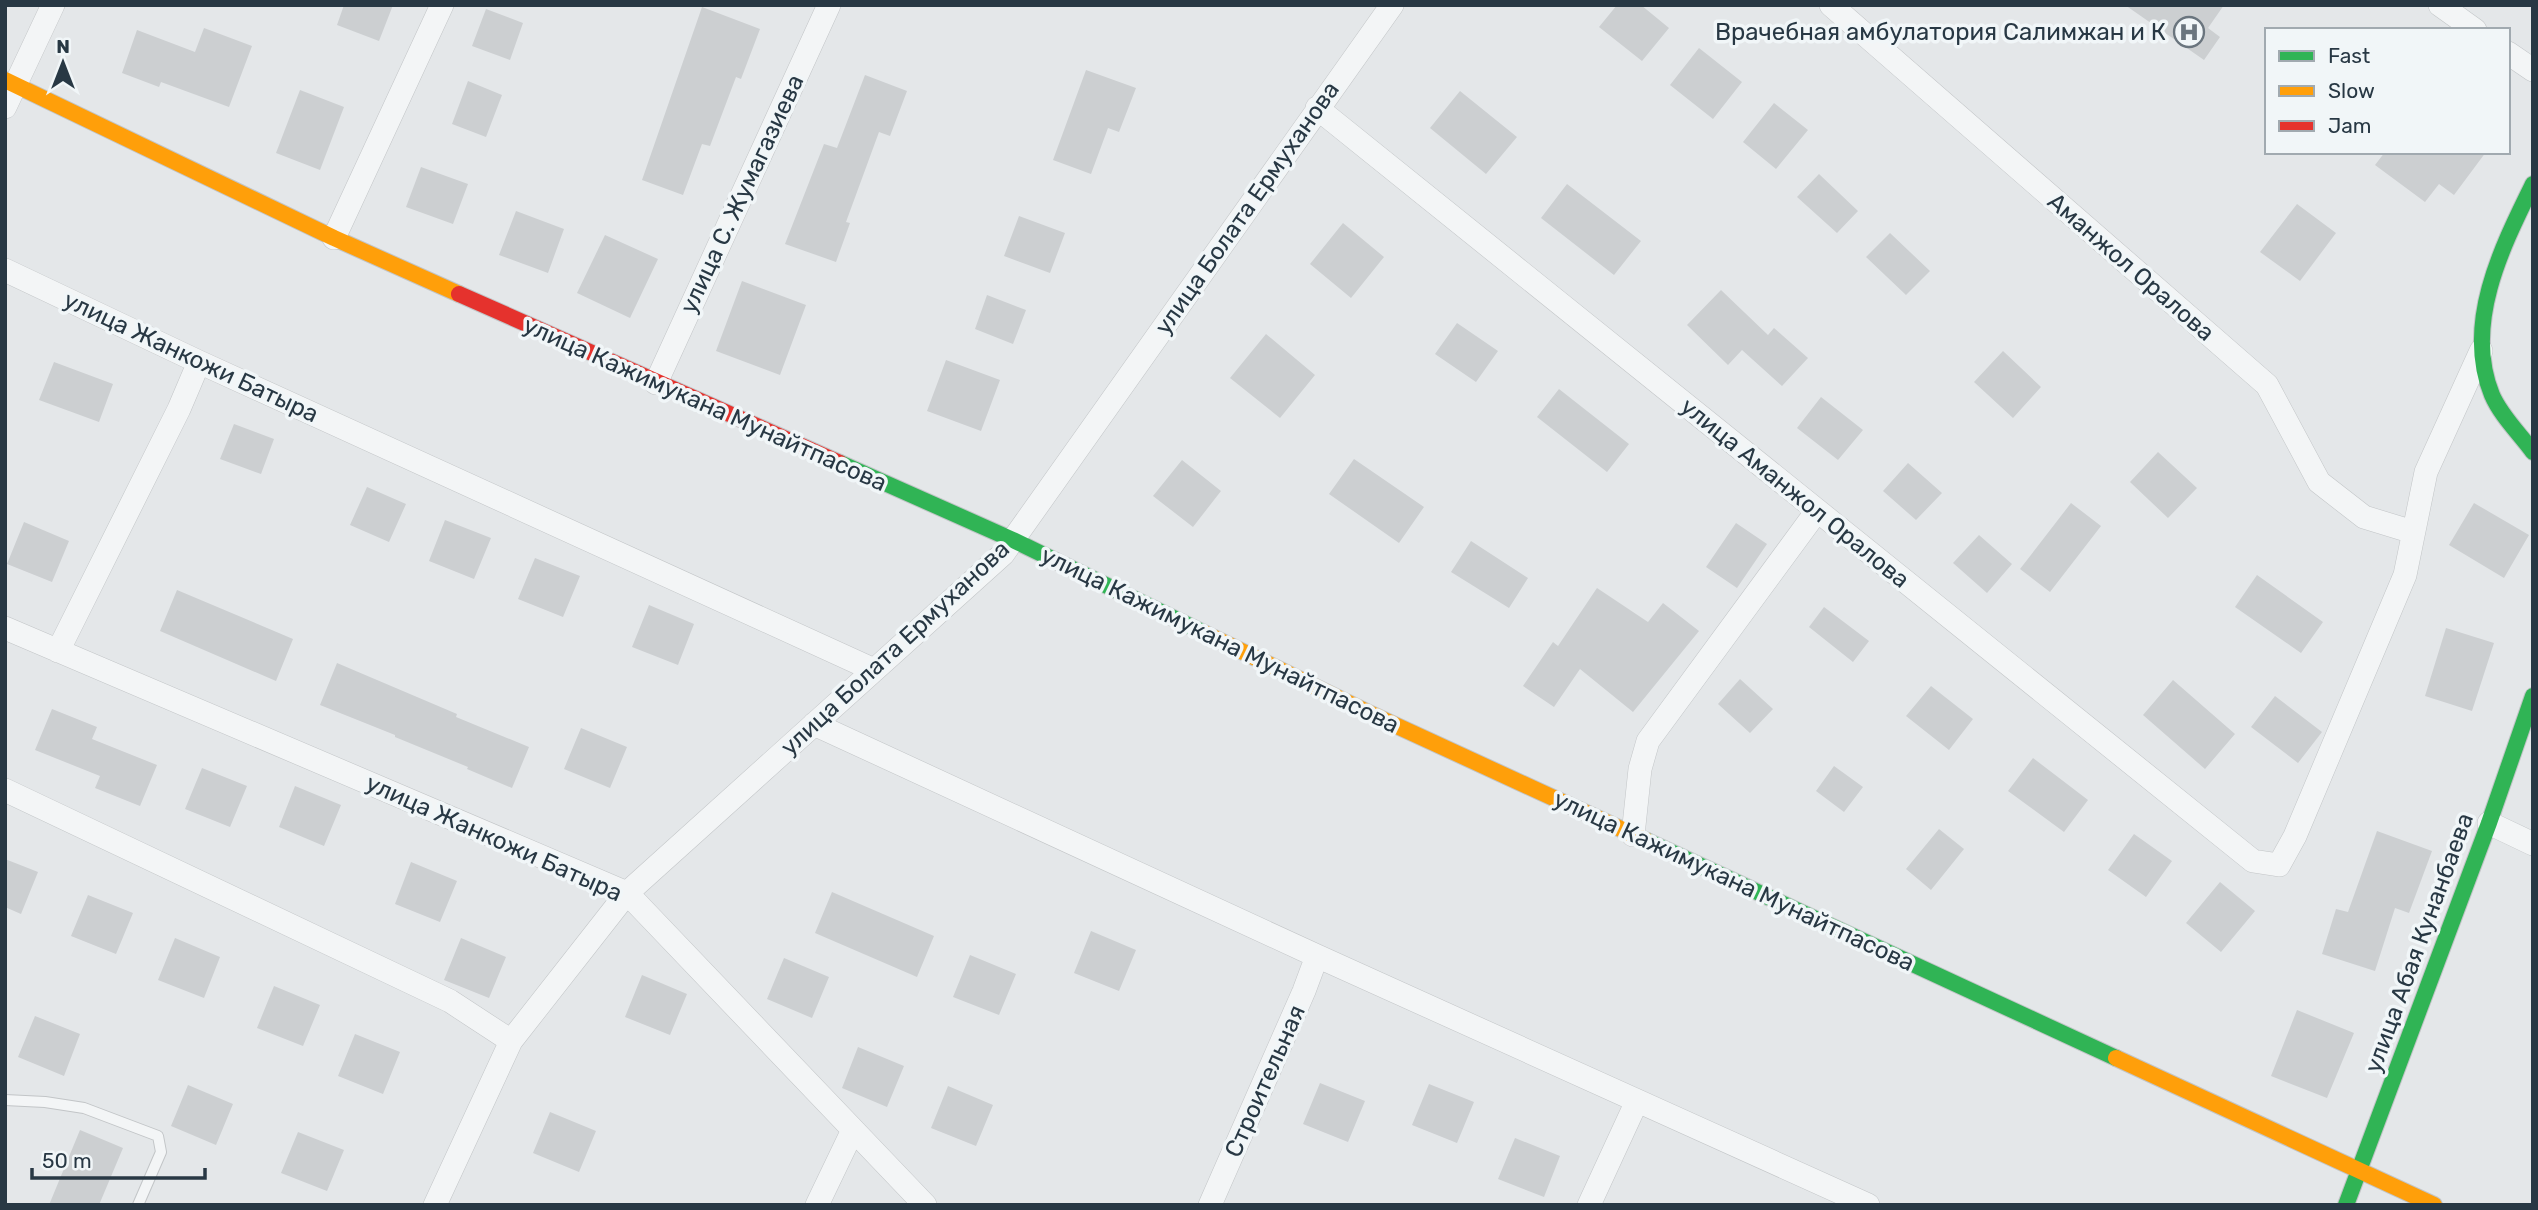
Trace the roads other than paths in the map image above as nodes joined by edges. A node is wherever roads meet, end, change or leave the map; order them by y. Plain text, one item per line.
1 (53, 5) edge
2 (442, 5) edge
3 (829, 5) edge
4 (1392, 5) edge
5 (1831, 5) edge
6 (2440, 5) edge
7 (2472, 28) edge
8 (2510, 54) edge
9 (2533, 70) edge
10 (10, 83) edge
11 (5, 107) edge
12 (1317, 108) junction
13 (2533, 184) edge
14 (334, 238) junction
15 (5, 270) edge
16 (2481, 351) junction
17 (199, 362) junction
18 (656, 383) junction
19 (2533, 452) edge
20 (1817, 511) junction
21 (2413, 532) junction
22 (1013, 540) junction
23 (5, 628) edge
24 (58, 652) junction
25 (874, 670) junction
26 (2533, 696) edge
27 (814, 724) junction
28 (5, 790) edge
29 (2488, 823) junction
30 (1633, 835) junction
31 (2533, 844) edge
32 (627, 893) junction
33 (1317, 956) junction
34 (511, 1041) junction
35 (5, 1100) edge
36 (1637, 1101) junction
37 (853, 1130) junction
38 (2358, 1171) junction
39 (138, 1205) edge
40 (435, 1205) edge
41 (817, 1205) edge
42 (925, 1205) edge
43 (1210, 1205) edge
44 (1589, 1205) edge
45 (1868, 1205) edge
46 (2346, 1205) edge
47 (2434, 1205) edge

1 - 10 street
2 - 14 street
3 - 18 street, улица С. Жумагазиева
4 - 12 street, улица Болата Ермуханова
5 - 21 street, Аманжол Оралова
6 - 7 street
8 - 9 street
10 - 11 street
10 - 14 street, улица Кажимукана Мунайтпасова
12 - 20 street, улица Аманжол Оралова
12 - 22 street, улица Болата Ермуханова
13 - 16 street
14 - 18 street, улица Кажимукана Мунайтпасова
15 - 17 street, улица Жанкожи Батыра
16 - 19 street
16 - 21 street
17 - 24 street
17 - 25 street, улица Жанкожи Батыра
18 - 22 street, улица Кажимукана Мунайтпасова
20 - 21 street, улица Аманжол Оралова
20 - 30 street
22 - 25 street, улица Болата Ермуханова
22 - 30 street, улица Кажимукана Мунайтпасова
23 - 24 street, улица Жанкожи Батыра
24 - 32 street, улица Жанкожи Батыра
25 - 27 street, улица Болата Ермуханова
26 - 29 street, улица Абая Кунанбаева
27 - 32 street, улица Болата Ермуханова
27 - 33 street
28 - 34 street
29 - 31 street
29 - 38 street, улица Абая Кунанбаева
30 - 38 street, улица Кажимукана Мунайтпасова
32 - 34 street, улица Болата Ермуханова
32 - 37 street, улица Жанкожи Батыра
33 - 36 street
33 - 43 street, Строительная
34 - 40 street, улица Болата Ермуханова
35 - 39 lane
36 - 44 street
36 - 45 street
37 - 41 street
37 - 42 street, улица Жанкожи Батыра
38 - 46 street, улица Абая Кунанбаева
38 - 47 street, улица Кажимукана Мунайтпасова

